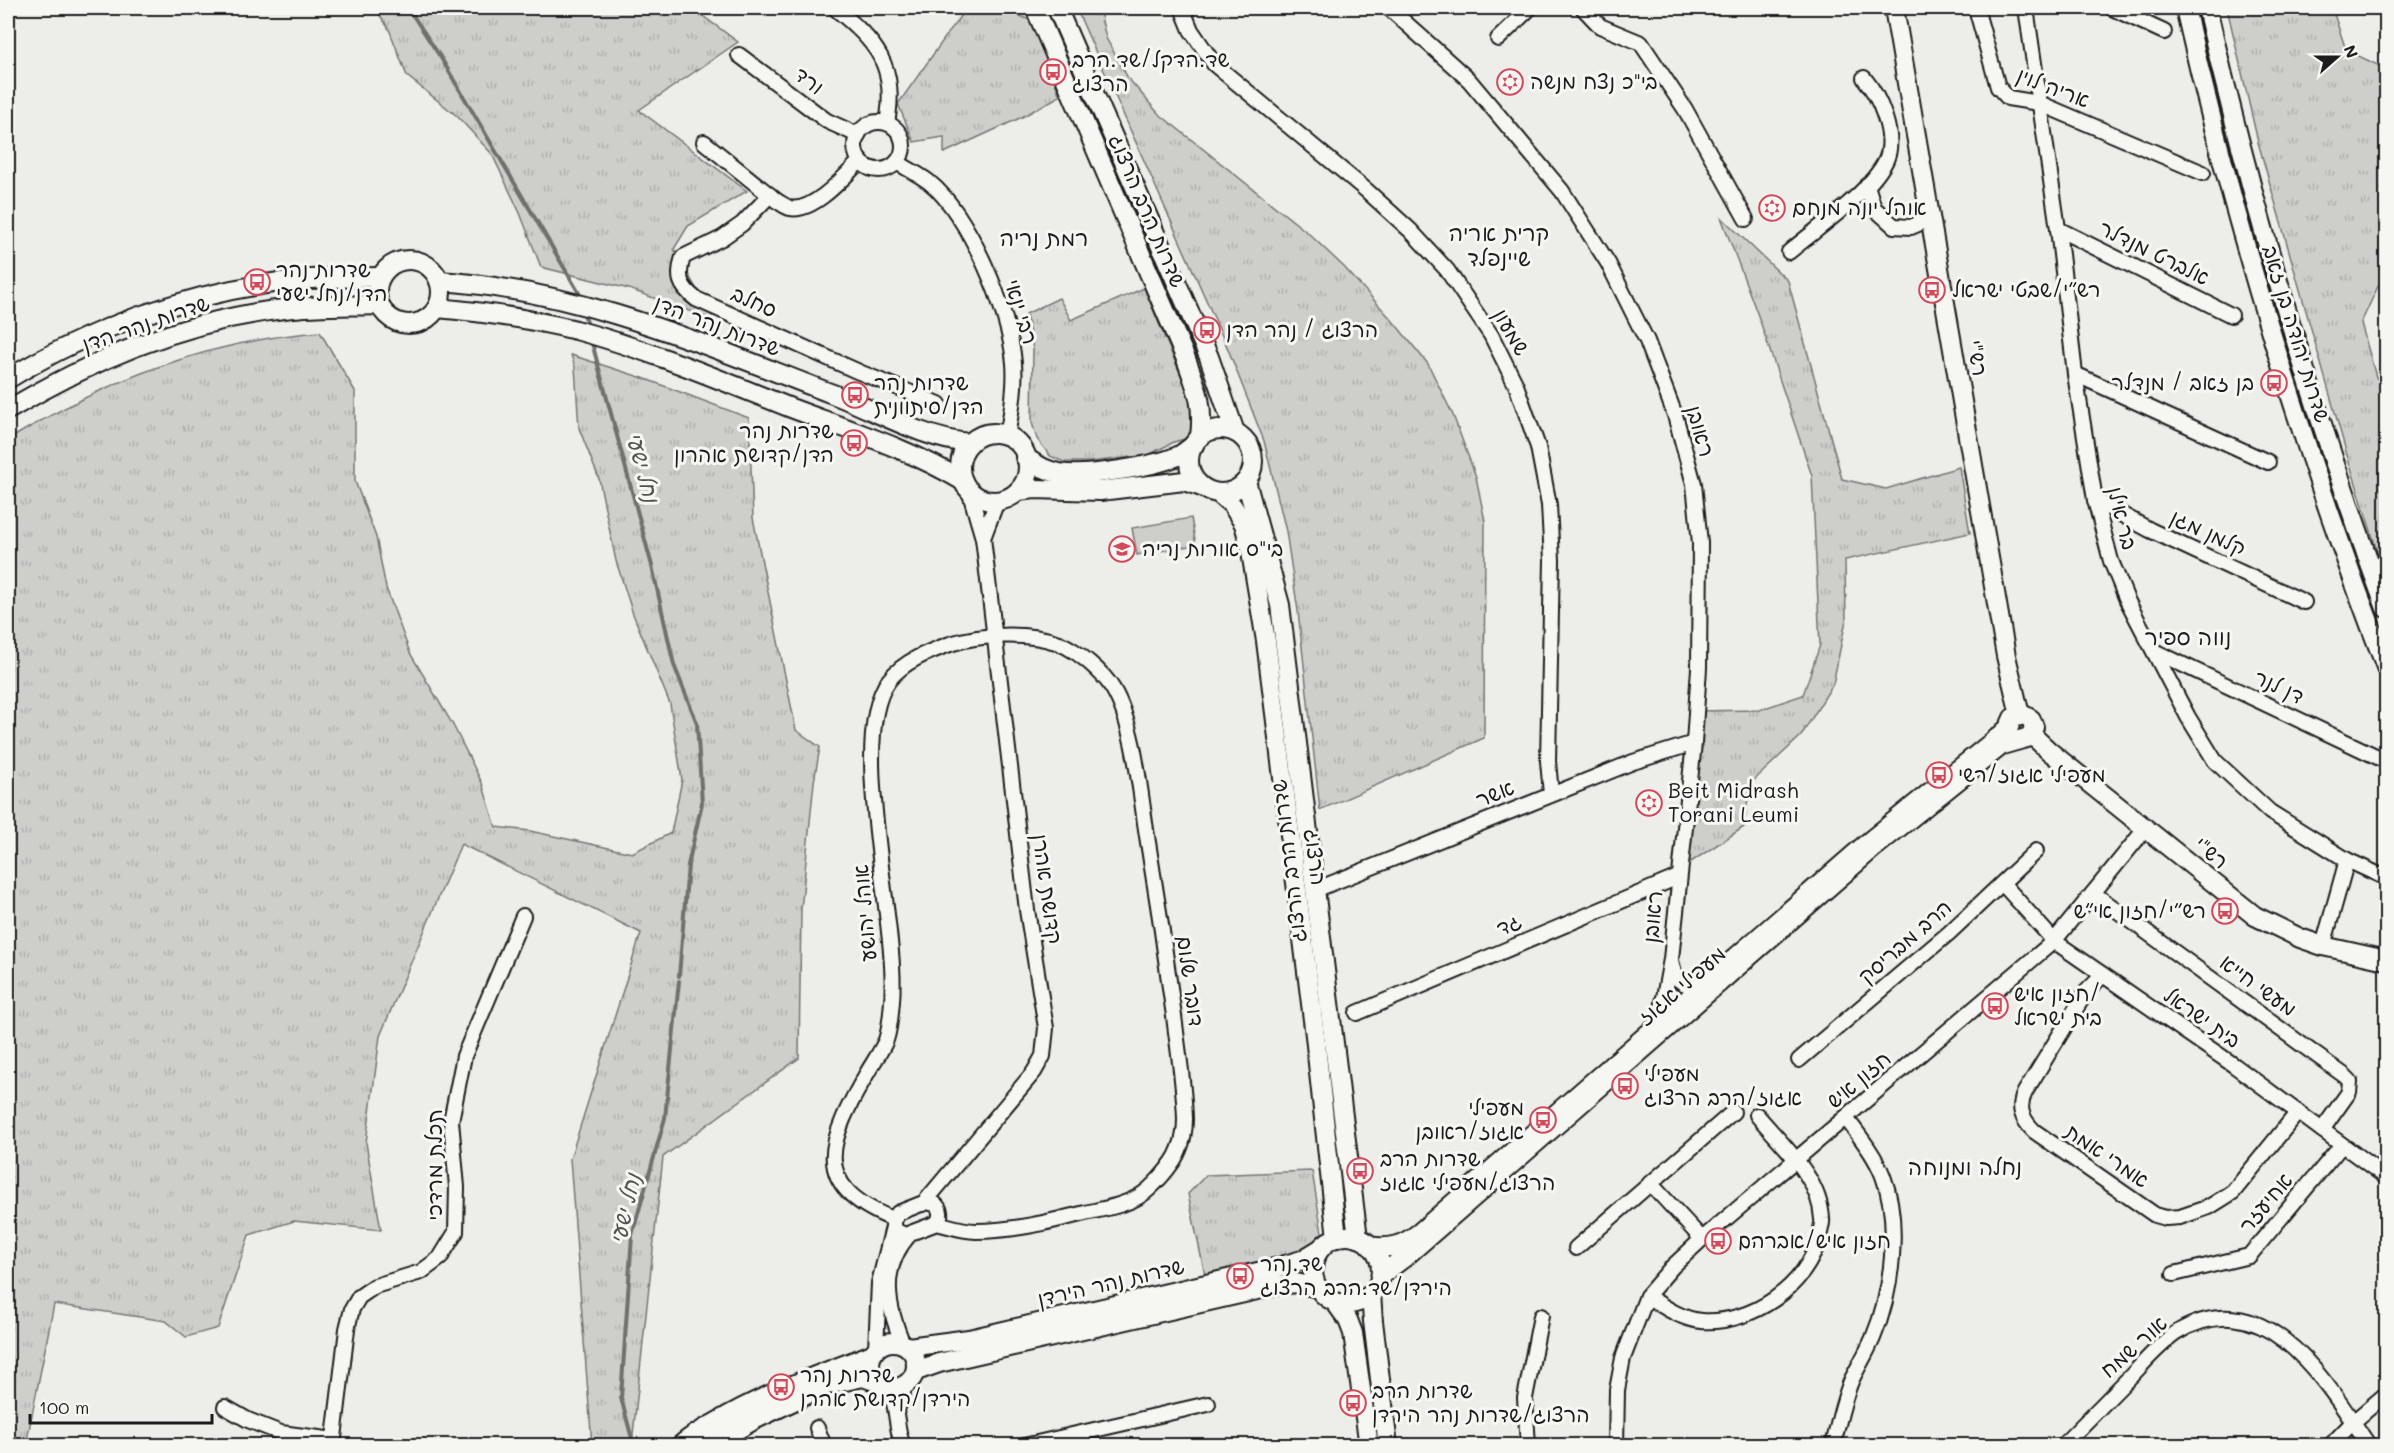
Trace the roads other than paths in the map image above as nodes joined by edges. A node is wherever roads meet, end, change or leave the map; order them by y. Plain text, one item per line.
1 (835, 8) edge
2 (1035, 8) edge
3 (1057, 8) edge
4 (1182, 8) edge
5 (1389, 8) edge
6 (1530, 8) edge
7 (1583, 8) edge
8 (1894, 8) edge
9 (1976, 8) edge
10 (2026, 8) edge
11 (2112, 8) edge
12 (2185, 8) edge
13 (2207, 8) edge
14 (2164, 32) dead end
15 (1498, 39) dead end
16 (739, 55) dead end
17 (1864, 78) dead end
18 (2039, 103) junction
19 (887, 123) junction
20 (858, 135) junction
21 (704, 142) dead end
22 (860, 161) junction
23 (898, 163) junction
24 (2203, 173) dead end
25 (1867, 185) junction
26 (770, 195) junction
27 (1928, 210) junction
28 (1746, 219) dead end
29 (2058, 229) junction
30 (1789, 252) dead end
31 (380, 277) junction
32 (439, 280) junction
33 (380, 305) junction
34 (437, 308) junction
35 (2231, 315) dead end
36 (2075, 374) junction
37 (8, 379) edge
38 (939, 404) dead end
39 (8, 410) edge
40 (1235, 432) junction
41 (1007, 437) junction
42 (1197, 441) junction
43 (970, 443) junction
44 (1025, 457) junction
45 (2268, 462) dead end
46 (1246, 481) junction
47 (966, 486) junction
48 (1210, 490) junction
49 (1018, 491) junction
50 (2095, 500) junction
51 (997, 501) junction
52 (983, 538) junction
53 (2304, 602) dead end
54 (2386, 608) edge
55 (994, 634) junction
56 (2154, 651) junction
57 (2386, 667) edge
58 (2020, 729) junction
59 (1694, 743) junction
60 (2386, 761) edge
61 (1551, 794) junction
62 (2146, 828) junction
63 (2036, 851) dead end
64 (2347, 860) junction
65 (1678, 877) junction
66 (2386, 878) edge
67 (2003, 884) junction
68 (1315, 890) junction
69 (2093, 893) junction
70 (523, 916) dead end
71 (2054, 941) junction
72 (2323, 946) junction
73 (1671, 959) junction
74 (2386, 960) edge
75 (2103, 975) junction
76 (1711, 980) junction
77 (1357, 1013) dead end
78 (1656, 1028) junction
79 (1799, 1060) dead end
80 (1733, 1112) dead end
81 (2298, 1112) junction
82 (1757, 1115) dead end
83 (1846, 1118) junction
84 (2322, 1130) junction
85 (2342, 1145) junction
86 (1795, 1159) junction
87 (2386, 1177) edge
88 (1650, 1183) junction
89 (923, 1204) junction
90 (893, 1223) junction
91 (937, 1223) junction
92 (910, 1234) junction
93 (1336, 1238) junction
94 (1702, 1239) junction
95 (1364, 1242) junction
96 (1576, 1248) dead end
97 (1320, 1249) junction
98 (2174, 1274) dead end
99 (1381, 1275) junction
100 (1318, 1288) junction
101 (1371, 1294) junction
102 (1647, 1296) junction
103 (1335, 1302) junction
104 (1541, 1316) dead end
105 (906, 1345) junction
106 (874, 1352) junction
107 (897, 1381) junction
108 (2386, 1394) edge
109 (1208, 1404) dead end
110 (225, 1407) dead end
111 (2353, 1422) junction
112 (817, 1428) dead end
113 (334, 1443) edge
114 (683, 1443) edge
115 (900, 1445) edge
116 (709, 1446) edge
117 (824, 1446) edge
118 (1024, 1446) edge
119 (1369, 1446) edge
120 (1388, 1446) edge
121 (1528, 1446) edge
122 (1616, 1446) edge
123 (1833, 1446) edge
124 (2062, 1446) edge
125 (2330, 1446) edge
126 (2369, 1446) edge

1 - 19 street
2 - 42 main road, שדרות הרב הרצוג
3 - 40 main road, שדרות הרב הרצוג
4 - 61 street, שמעון
5 - 59 street, ראובן
6 - 15 street
7 - 28 street
8 - 27 main road, רש"י
9 - 18 street, אריה לוין
10 - 18 street, בר אילן
11 - 14 street
12 - 57 main road, שדרות יהודה בן זאב
13 - 54 main road, שדרות יהודה בן זאב
16 - 20 street, ורד
17 - 25 street
18 - 24 street, אריה לוין
18 - 29 street, בר אילן
19 - 20 street
19 - 23 street
20 - 22 street
21 - 26 street
22 - 23 street
22 - 26 street
23 - 41 street, רבי ינאי
25 - 27 street
25 - 30 street
26 - 38 street, סחלב
27 - 58 main road, רש"י
29 - 35 street, אלברט מנדלר
29 - 36 street, בר אילן
31 - 32 main road
31 - 33 main road
31 - 37 main road, שדרות נהר הדן
32 - 34 main road
32 - 43 main road, שדרות נהר הדן
33 - 34 main road
33 - 39 main road, שדרות נהר הדן
34 - 47 main road
36 - 45 street
36 - 50 street, בר אילן
40 - 42 main road
40 - 46 main road
41 - 43 main road
41 - 44 main road
42 - 44 main road
42 - 48 main road
43 - 47 main road
44 - 49 main road
46 - 48 main road
46 - 68 main road, שדרות הרב הרצוג
47 - 51 main road
47 - 52 street, קדושת אהרן
48 - 49 main road
48 - 93 main road, הרצוג
49 - 51 main road
50 - 53 street, קלמן מגן
50 - 56 street, בר אילן
51 - 52 street, קדושת אהרן
52 - 55 street, קדושת אהרן
55 - 89 street, קדושת אהרן
55 - 90 street, אוהל יהושע
55 - 91 street, דובר שלום
56 - 60 street, דן לנר
56 - 64 street, בר אילן
58 - 62 main road, רש"י
58 - 76 main road, מעפילי אגוז
58 - 99 main road, מעפילי אגוז
59 - 61 street, אשר
59 - 65 street, ראובן
61 - 68 street, אשר
62 - 69 street, חזון איש
62 - 72 main road, רש"י
63 - 67 street, הרב מבריסק
64 - 66 street, בר אילן
64 - 72 street
65 - 73 street, ראובן
65 - 77 street, גד
67 - 71 street, בית ישראל
67 - 79 street, הרב מבריסק
68 - 95 main road, שדרות הרב הרצוג
69 - 71 street, חזון איש
69 - 84 street, מעשי חייא
70 - 113 street, תכלת מרדכי
71 - 75 street, בית ישראל
71 - 83 street, חזון איש
72 - 74 main road, רש"י
73 - 76 street, ראובן
73 - 78 street, ראובן
75 - 81 street, בית ישראל
75 - 81 street, אמרי אמת
76 - 78 main road, מעפילי אגוז
78 - 95 main road, מעפילי אגוז
80 - 88 street
81 - 84 street, בית ישראל
82 - 86 street
83 - 86 street, חזון איש
83 - 123 street
84 - 85 street, בית ישראל
85 - 87 street, בית ישראל
85 - 98 street, אחיעזר
86 - 94 street, חזון איש
86 - 102 street
88 - 94 street
88 - 96 street
89 - 90 street
89 - 91 street
90 - 92 street, אוהל יהושע
90 - 106 street
91 - 92 street
92 - 105 street
93 - 95 main road
93 - 97 main road
94 - 102 street, חזון איש
95 - 99 main road
97 - 100 main road
97 - 105 main road, שדרות נהר הירדן
99 - 101 main road
100 - 103 main road
100 - 107 main road, שדרות נהר הירדן
101 - 103 main road
101 - 120 main road
102 - 122 street, חזון איש
103 - 119 main road
104 - 121 street
105 - 106 main road
105 - 107 main road
106 - 107 main road
106 - 114 main road
107 - 115 street
107 - 116 main road, שדרות נהר הירדן
108 - 111 street
109 - 118 street
110 - 113 street
111 - 124 street, אור שמח
111 - 125 street
111 - 126 street, אור שמח
112 - 117 street

